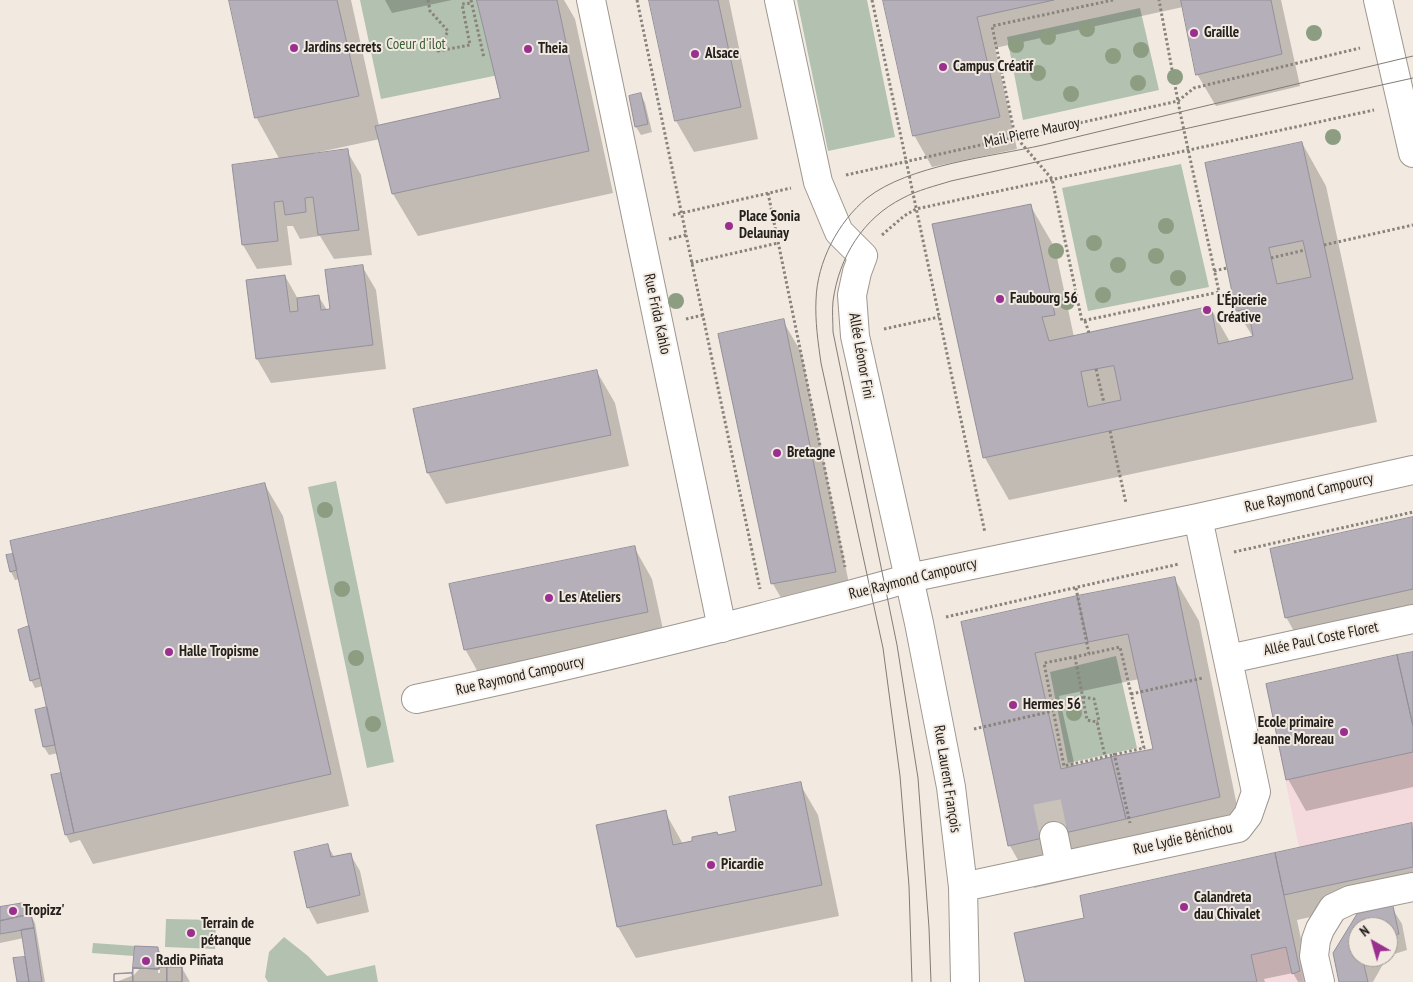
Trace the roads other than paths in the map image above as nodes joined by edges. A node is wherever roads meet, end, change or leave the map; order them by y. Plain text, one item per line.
1 (591, 0) edge
2 (779, 0) edge
3 (1378, 0) edge
4 (1404, 71) edge
5 (1413, 153) edge
6 (1413, 470) edge
7 (1198, 518) junction
8 (909, 578) junction
9 (1413, 619) edge
10 (722, 628) junction
11 (1229, 659) junction
12 (416, 699) dead end
13 (1054, 836) tunnel mouth
14 (1072, 864) junction
15 (963, 887) junction
16 (1413, 887) edge
17 (965, 982) edge
18 (1320, 982) edge

1 - 10 street, Rue Frida Kahlo
2 - 8 street, Allée Léonor Fini
3 - 4 street
4 - 5 street
6 - 7 street, Rue Raymond Campourcy
7 - 8 street, Rue Raymond Campourcy
7 - 11 street, Rue Lydie Bénichou
8 - 10 street, Rue Raymond Campourcy
8 - 15 street, Rue Laurent François
9 - 11 street, Allée Paul Coste Floret
10 - 12 street, Rue Raymond Campourcy
11 - 14 street, Rue Lydie Bénichou
13 - 14 street
14 - 15 street, Rue Lydie Bénichou
15 - 17 street, Rue Laurent François
16 - 18 street

